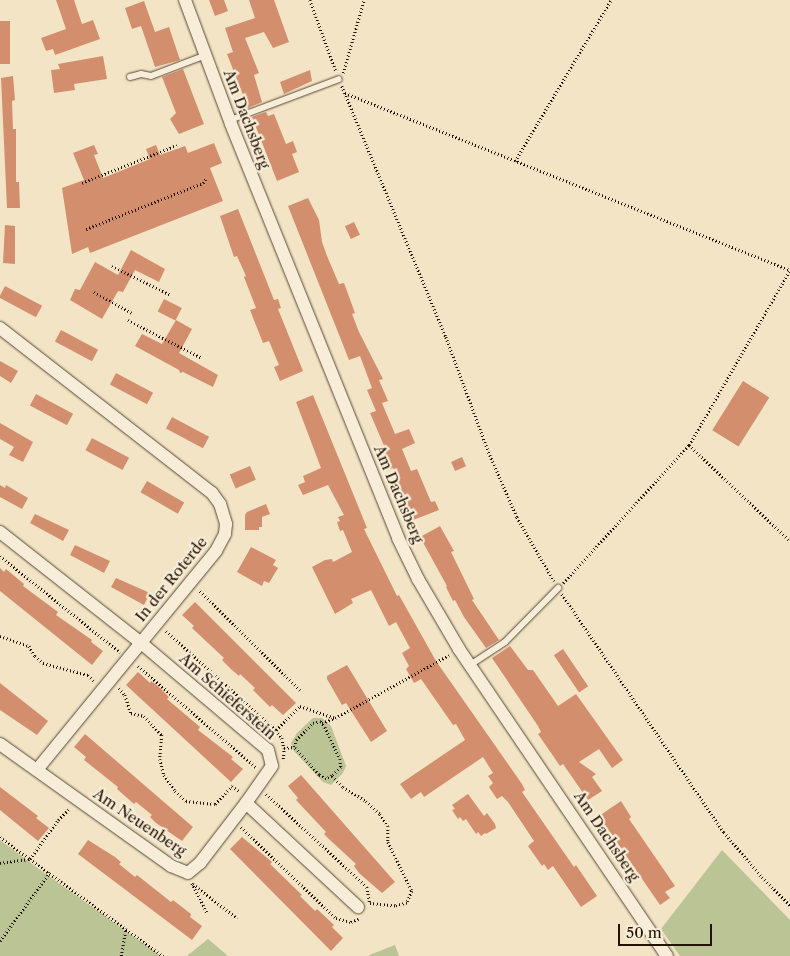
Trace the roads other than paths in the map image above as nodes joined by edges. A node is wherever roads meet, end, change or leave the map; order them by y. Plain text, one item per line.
1 (185, 0) edge
2 (206, 55) junction
3 (130, 77) dead end
4 (339, 79) road end
5 (230, 120) junction
6 (0, 328) edge
7 (0, 532) edge
8 (558, 588) road end
9 (140, 642) junction
10 (470, 665) junction
11 (0, 744) edge
12 (37, 770) junction
13 (247, 802) junction
14 (358, 907) road end
15 (668, 956) edge

1 - 2 street, Am Dachsberg
2 - 3 lane
2 - 5 street, Am Dachsberg
4 - 5 lane
5 - 10 street, Am Dachsberg
6 - 9 street, In der Roterde
7 - 9 street, Am Schieferstein
8 - 10 lane
9 - 12 street, In der Roterde
9 - 13 street, Am Schieferstein
10 - 15 street, Am Dachsberg
11 - 12 street, Am Neuenberg
12 - 13 street, Am Neuenberg
13 - 14 street

